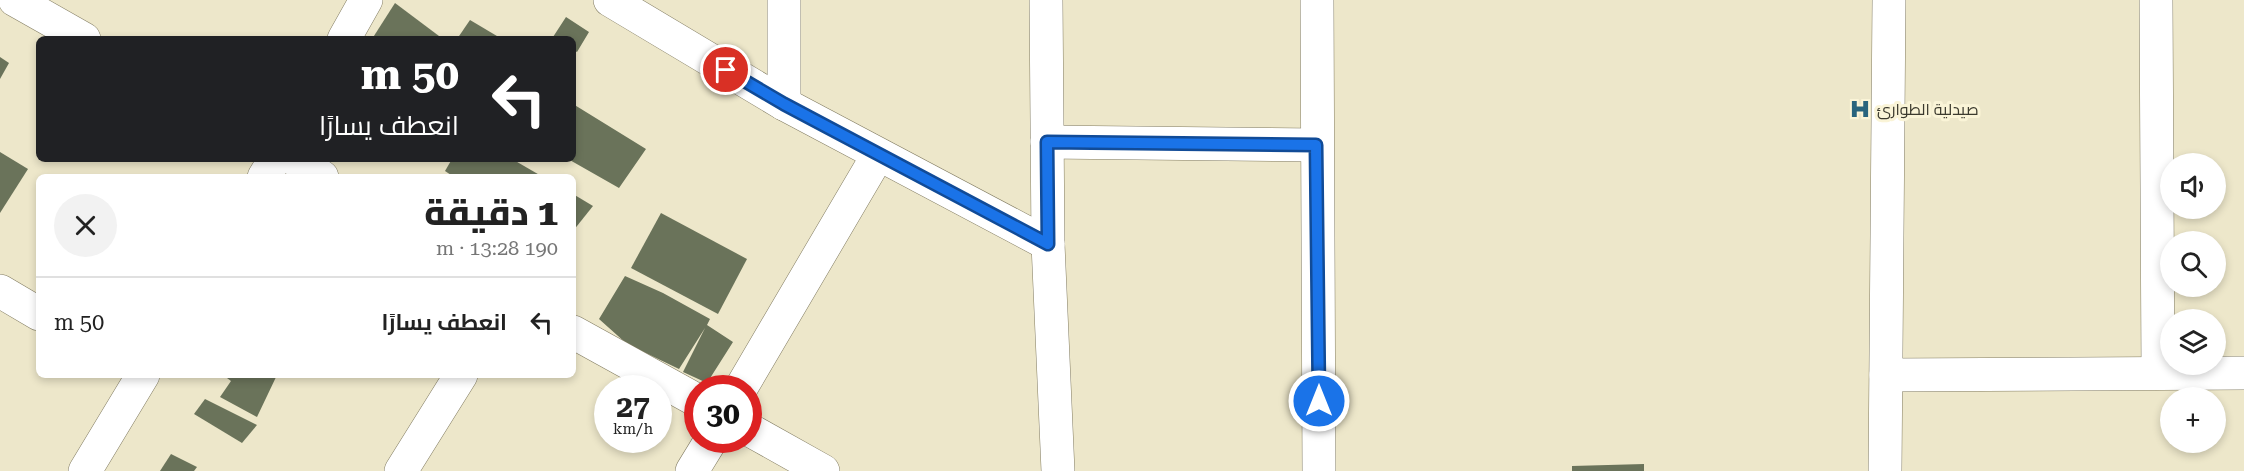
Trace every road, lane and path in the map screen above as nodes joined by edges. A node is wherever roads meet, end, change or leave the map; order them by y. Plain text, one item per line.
1 (15, 0) edge
2 (366, 0) edge
3 (610, 0) edge
4 (784, 0) edge
5 (1046, 0) edge
6 (1317, 0) edge
7 (1889, 0) edge
8 (2156, 0) edge
9 (79, 36) edge
10 (346, 36) edge
11 (784, 104) junction
12 (1047, 142) junction
13 (1316, 145) junction
14 (878, 154) junction
15 (299, 162) edge
16 (317, 174) edge
17 (1048, 244) junction
18 (0, 291) edge
19 (36, 312) edge
20 (576, 334) edge
21 (2244, 373) edge
22 (2158, 374) junction
23 (749, 375) edge
24 (1886, 375) junction
25 (141, 378) edge
26 (459, 378) edge
27 (684, 393) edge
28 (762, 437) edge
29 (703, 453) edge
30 (85, 471) edge
31 (401, 471) edge
32 (692, 471) edge
33 (822, 471) edge
34 (1058, 471) edge
35 (1319, 471) edge
36 (1885, 471) edge

1 - 9 street
2 - 10 street
3 - 11 street
4 - 11 street
5 - 12 street
6 - 13 street
7 - 24 street
8 - 22 street
11 - 14 street
12 - 13 street
12 - 17 street
13 - 35 street
14 - 17 street
14 - 23 street
15 - 16 street
17 - 34 street
18 - 19 street
20 - 27 street
21 - 22 street
22 - 24 street
24 - 36 street
25 - 30 street
26 - 31 street
28 - 33 street
29 - 32 street

